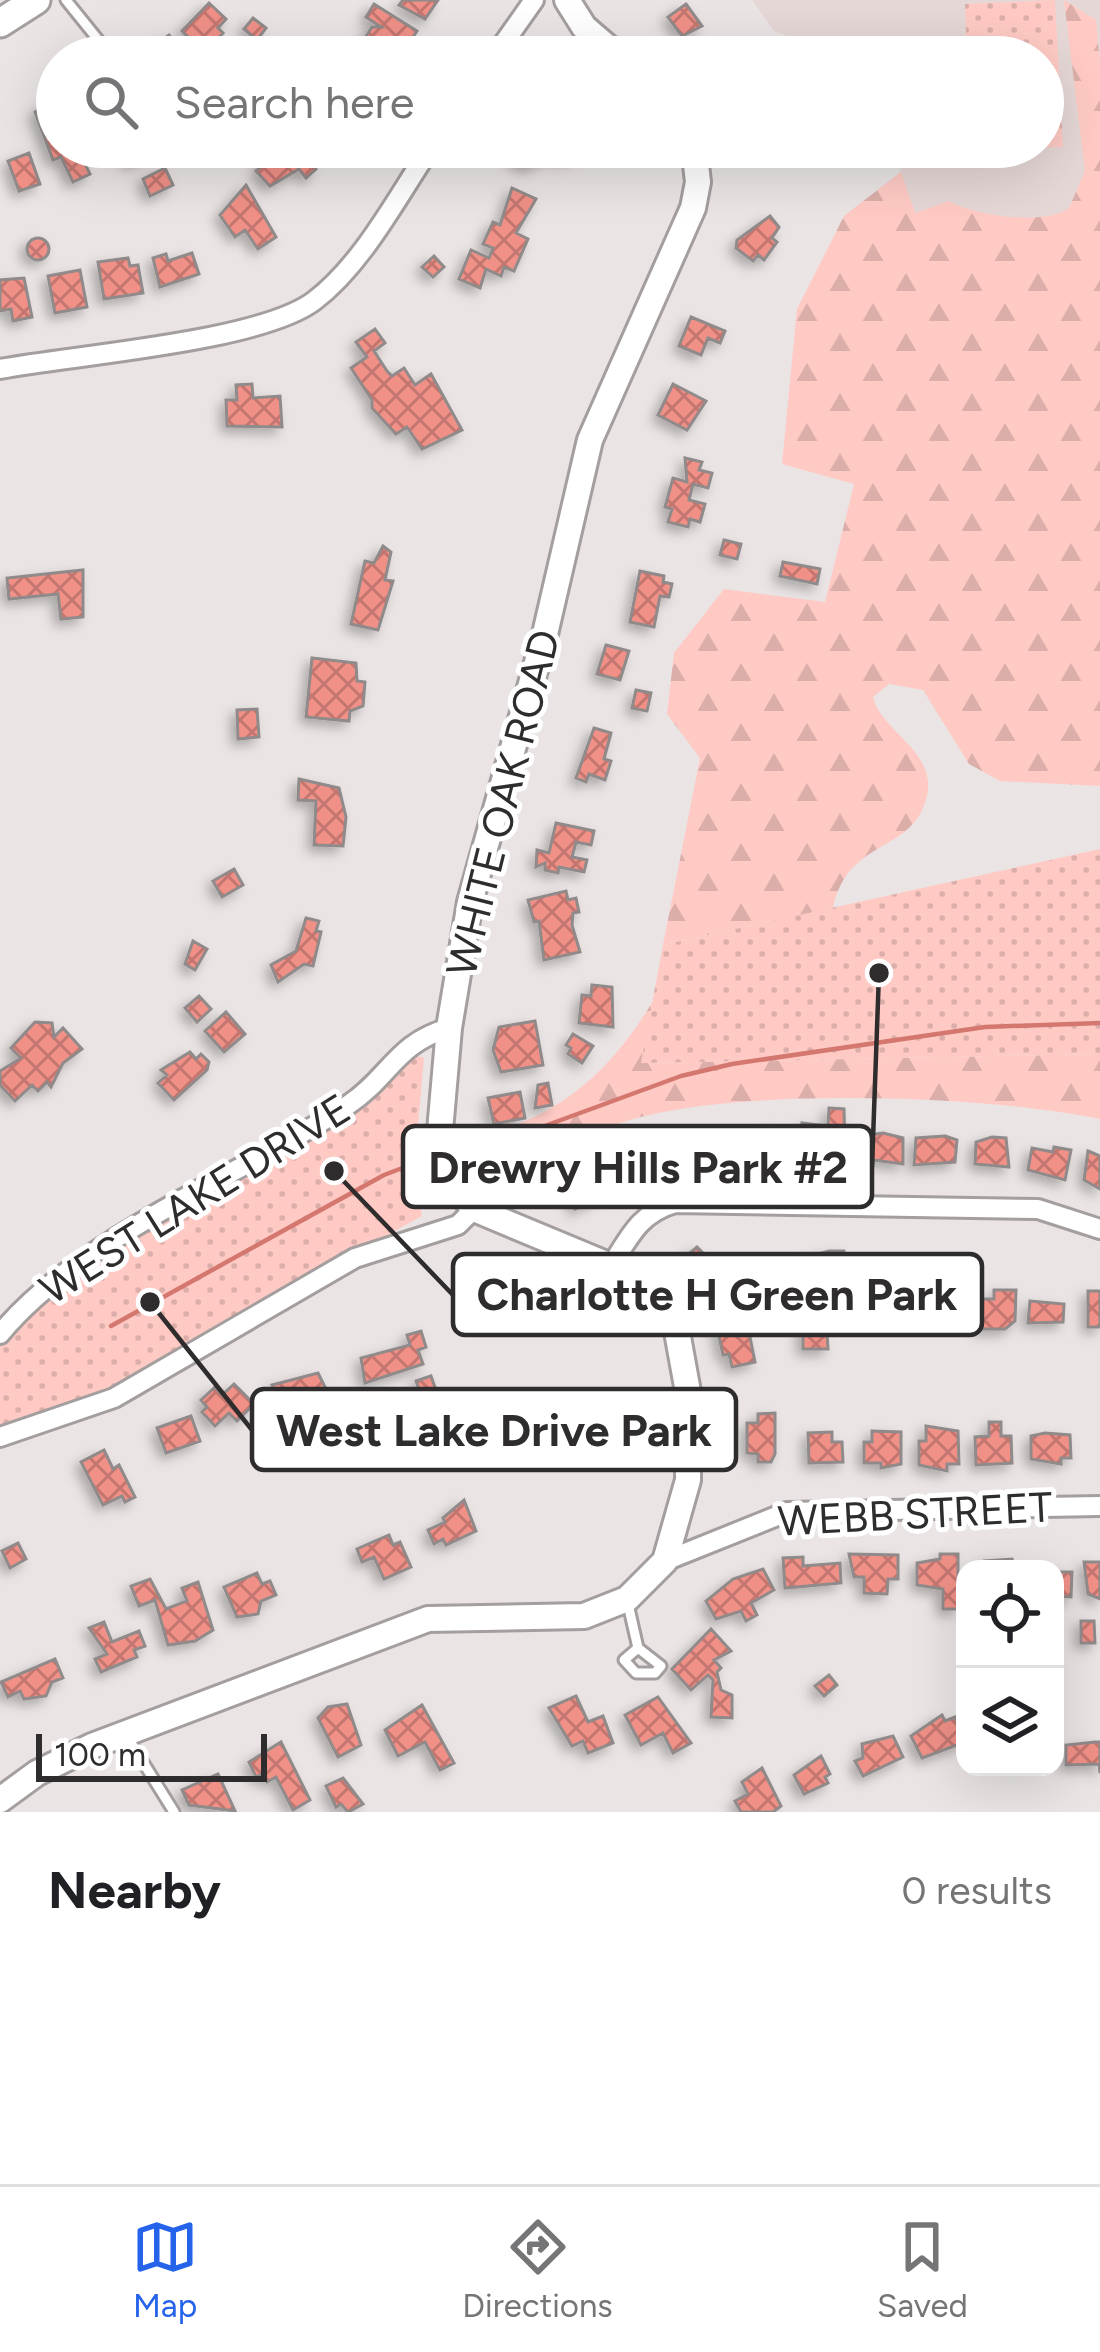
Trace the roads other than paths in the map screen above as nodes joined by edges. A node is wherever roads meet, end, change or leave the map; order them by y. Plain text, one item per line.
1 (36, 0) edge
2 (66, 0) edge
3 (534, 0) edge
4 (567, 0) edge
5 (0, 23) edge
6 (95, 36) edge
7 (509, 36) edge
8 (594, 36) edge
9 (416, 168) edge
10 (696, 168) edge
11 (0, 369) edge
12 (449, 1028) junction
13 (475, 1209) junction
14 (1100, 1229) edge
15 (611, 1266) junction
16 (0, 1334) edge
17 (0, 1437) edge
18 (1100, 1506) edge
19 (665, 1561) junction
20 (627, 1599) junction
21 (638, 1648) dead end
22 (124, 1734) junction
23 (0, 1800) edge
24 (174, 1812) edge

1 - 5 main road
2 - 6 lane
3 - 7 street
4 - 8 street
9 - 11 street
10 - 12 street, WHITE OAK ROAD
12 - 13 street, WHITE OAK ROAD
12 - 16 street, WEST LAKE DRIVE
13 - 15 street
13 - 17 street
14 - 15 street
15 - 19 street
18 - 19 street, WEBB STREET
19 - 20 street
20 - 21 lane
20 - 22 street
22 - 23 street
22 - 24 lane

